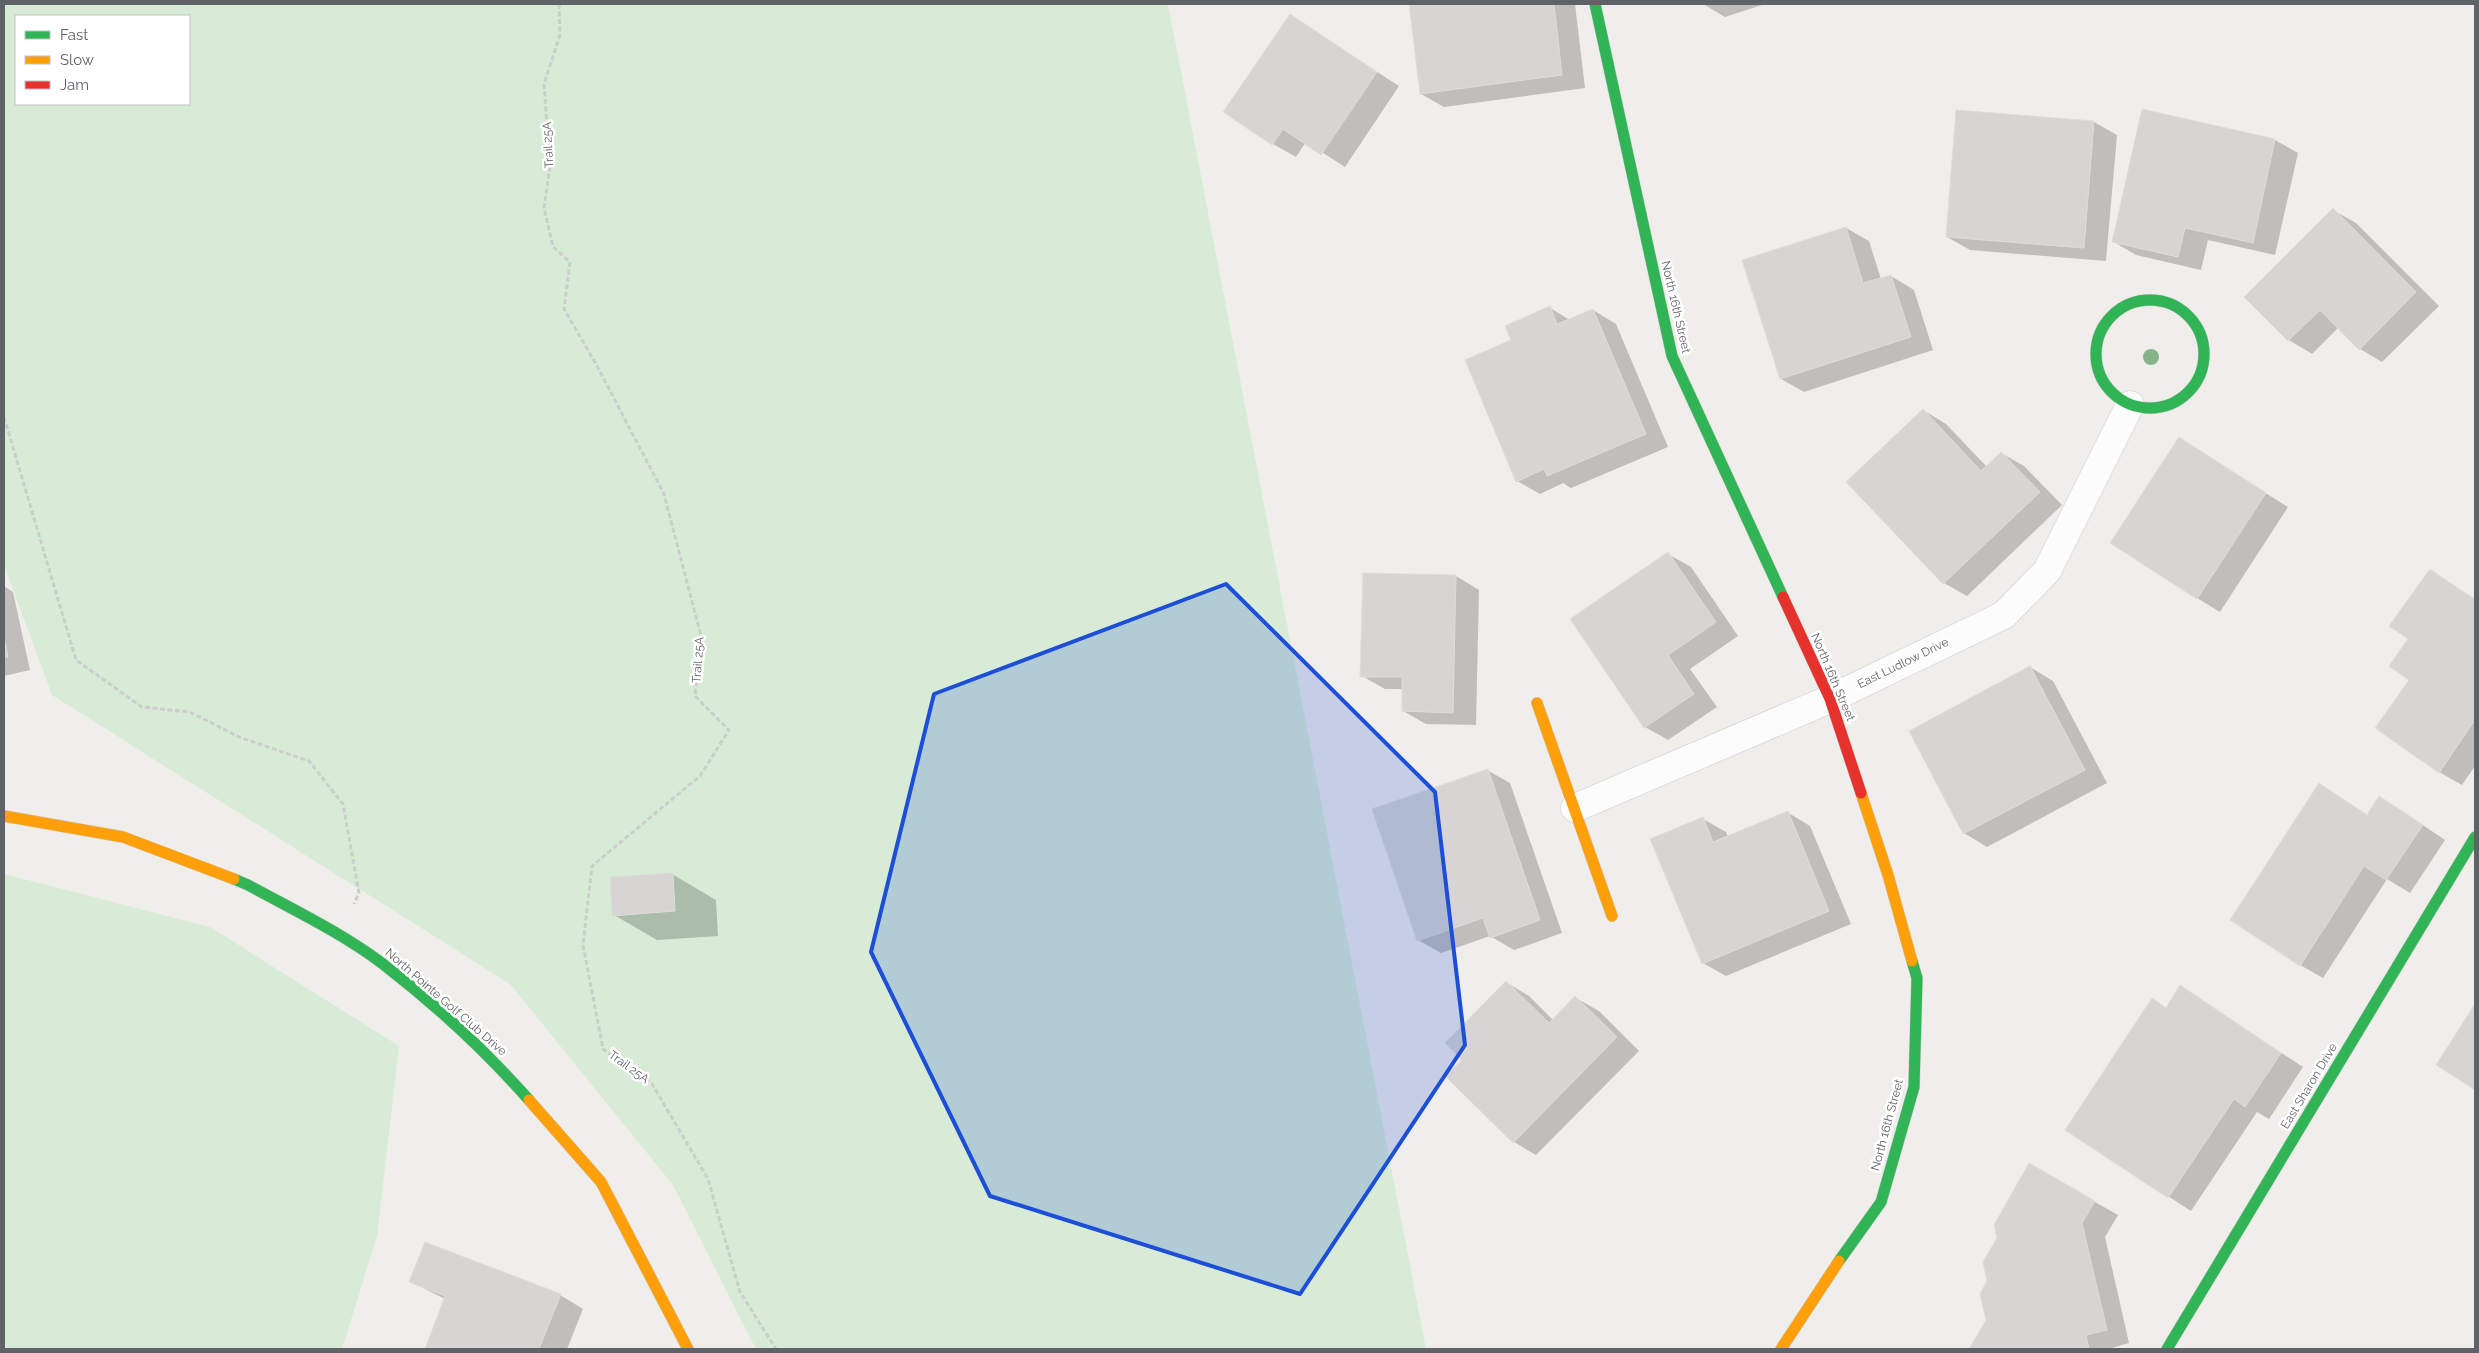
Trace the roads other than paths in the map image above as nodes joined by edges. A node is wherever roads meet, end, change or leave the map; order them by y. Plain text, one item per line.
1 (1595, 4) edge
2 (2130, 405) junction
3 (1830, 699) junction
4 (1537, 703) dead end
5 (1575, 808) junction
6 (4, 816) edge
7 (2475, 837) edge
8 (1612, 916) dead end
9 (688, 1349) edge
10 (1781, 1349) edge
11 (2167, 1349) edge

1 - 3 street, North 16th Street
2 - 2 street
2 - 3 street, East Ludlow Drive
3 - 5 street, East Ludlow Drive
3 - 10 street, North 16th Street
4 - 5 street
5 - 8 street
6 - 9 street, North Pointe Golf Club Drive
7 - 11 street, East Sharon Drive

